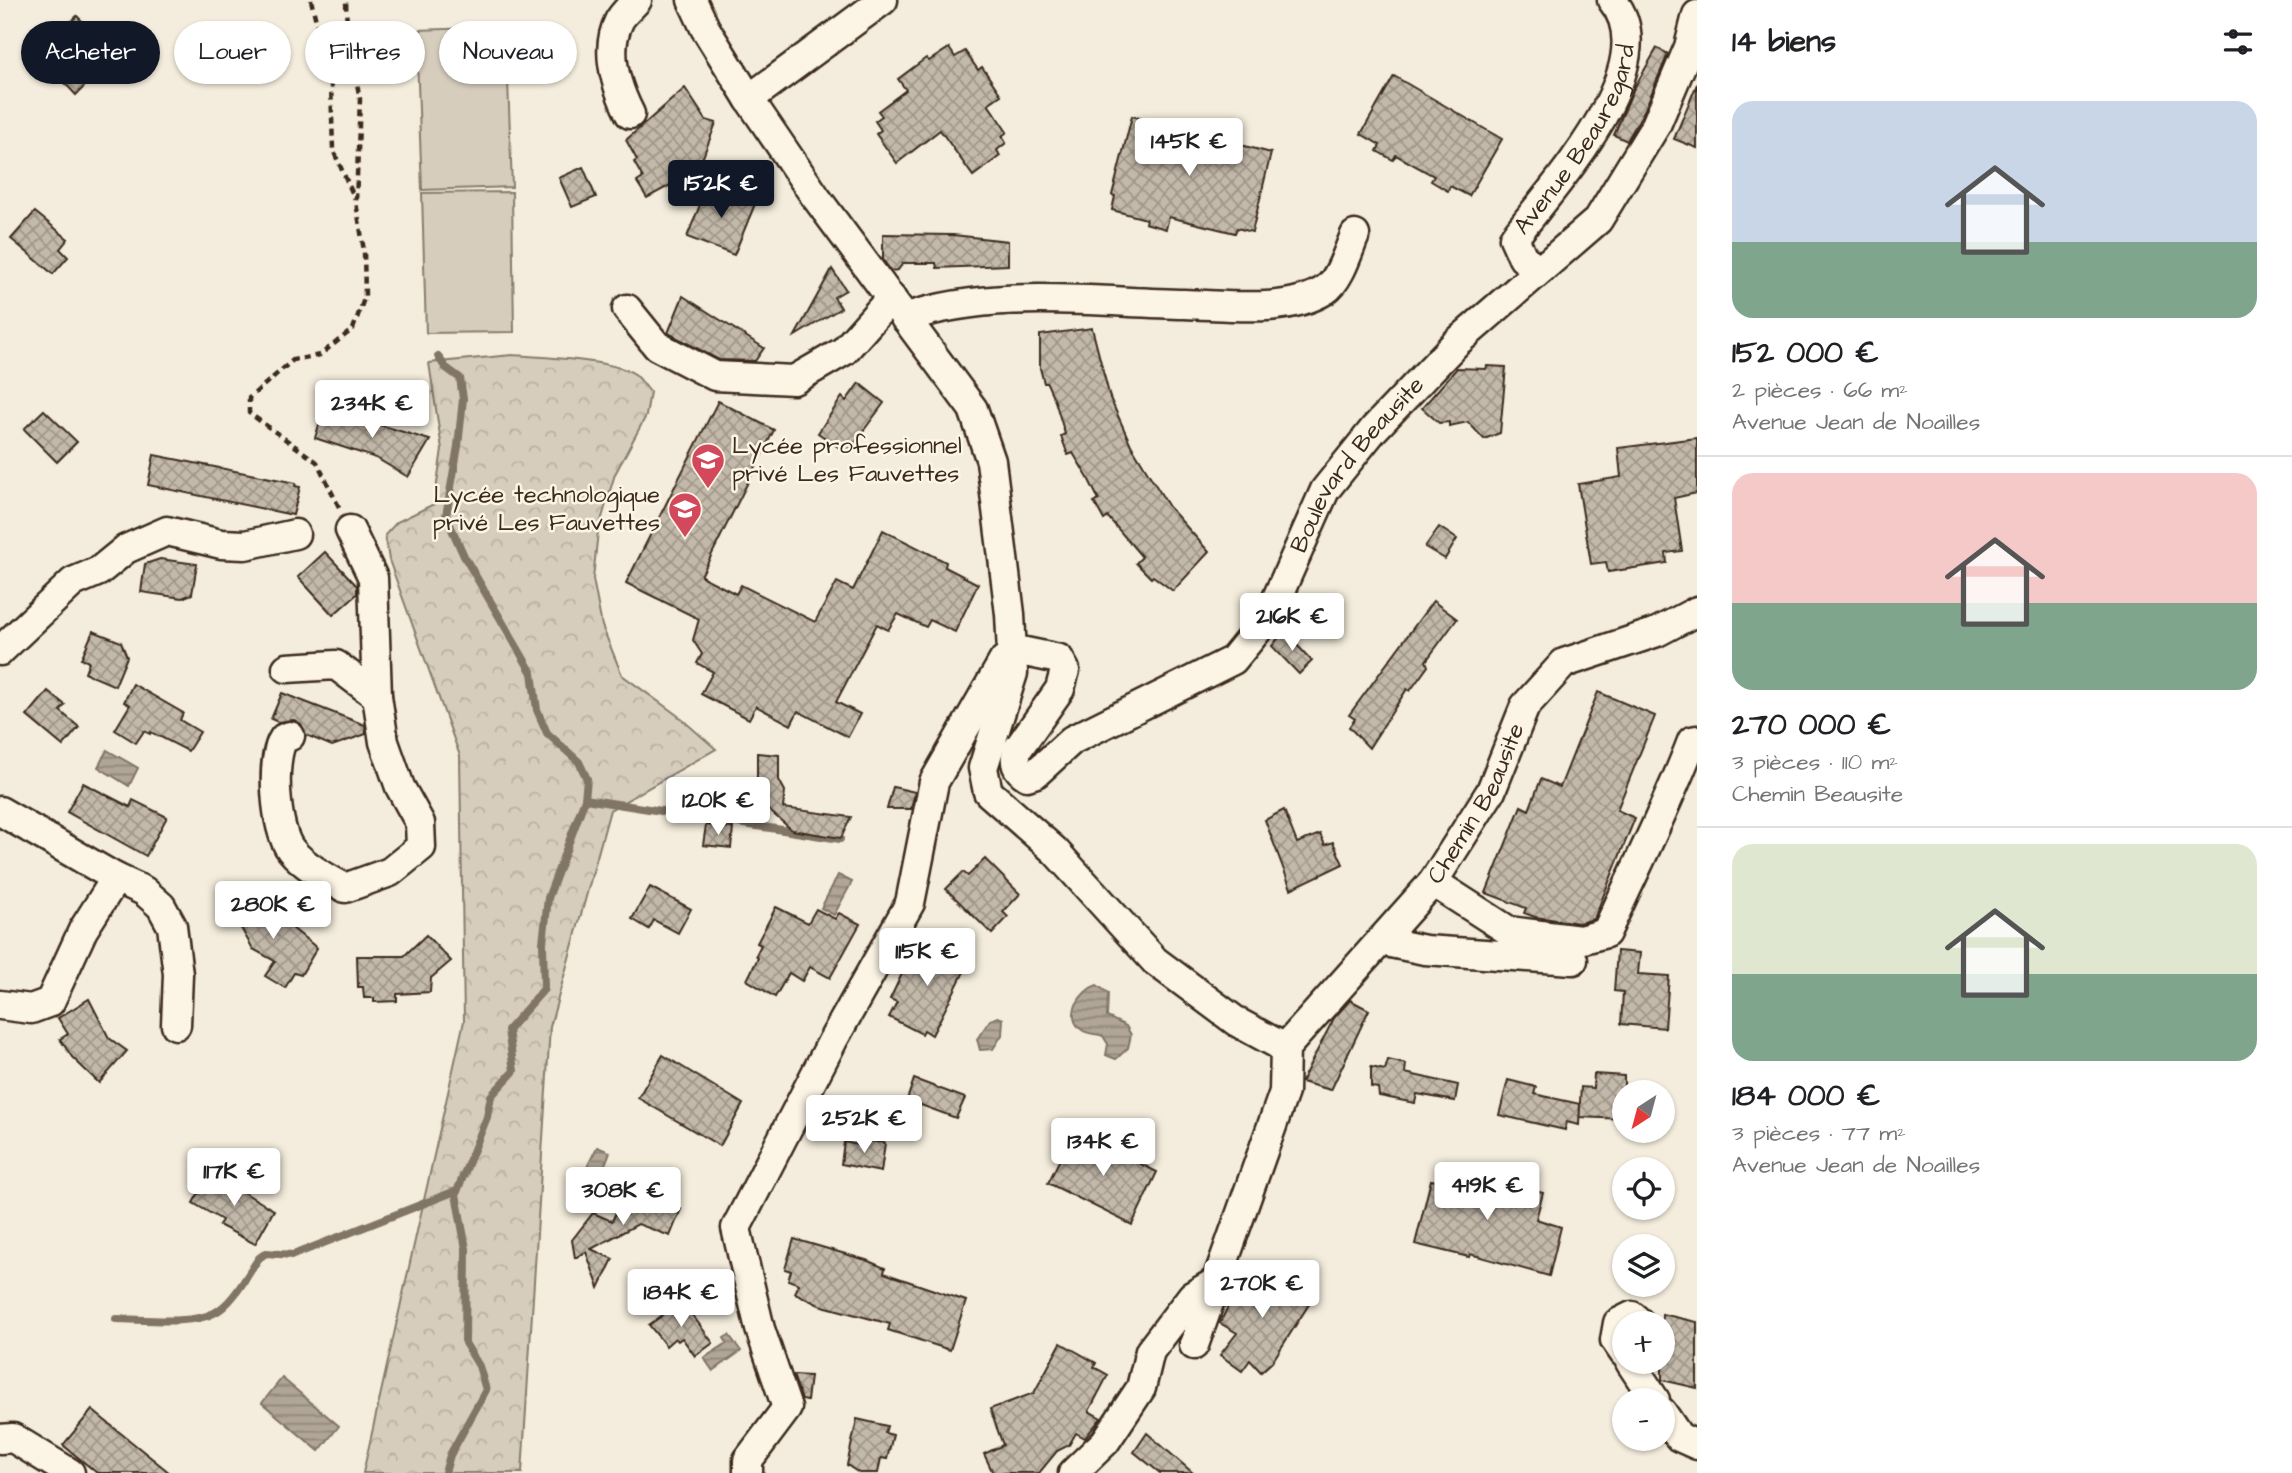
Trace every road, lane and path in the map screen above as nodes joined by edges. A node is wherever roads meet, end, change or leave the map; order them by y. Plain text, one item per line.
1 (311, 0) edge
2 (346, 0) edge
3 (637, 0) edge
4 (692, 0) edge
5 (883, 0) edge
6 (1612, 0) edge
7 (1697, 15) edge
8 (1693, 49) edge
9 (749, 99) junction
10 (630, 114) dead end
11 (356, 202) junction
12 (1355, 234) dead end
13 (1539, 269) junction
14 (898, 308) junction
15 (627, 310) dead end
16 (350, 530) joint
17 (295, 534) dead end
18 (1697, 611) edge
19 (1011, 649) junction
20 (0, 651) edge
21 (287, 668) dead end
22 (377, 696) junction
23 (290, 736) dead end
24 (1697, 740) edge
25 (0, 811) edge
26 (116, 878) junction
27 (1433, 882) junction
28 (1381, 941) junction
29 (1573, 960) dead end
30 (0, 1005) edge
31 (176, 1025) dead end
32 (1285, 1048) junction
33 (1219, 1280) junction
34 (1194, 1345) dead end
35 (1675, 1431) edge
36 (0, 1439) edge
37 (1697, 1445) edge
38 (70, 1473) edge
39 (748, 1473) edge
40 (1073, 1473) edge

1 - 11 path
2 - 11 path
3 - 10 street
4 - 9 street
5 - 9 street
6 - 13 street, Avenue Beauregard
7 - 8 street, Boulevard Beausite
8 - 13 street, Boulevard Beausite
9 - 14 street
11 - 16 path
12 - 14 street
13 - 19 street, Boulevard Beausite
14 - 15 street
14 - 19 street
16 - 22 street
17 - 20 street
18 - 27 street, Chemin Beausite
19 - 32 street
19 - 39 street
21 - 22 street
22 - 23 street
24 - 27 street
25 - 26 street
26 - 30 street
26 - 31 street
27 - 28 street, Chemin Beausite
28 - 29 street
28 - 32 street, Chemin Beausite
32 - 33 street
33 - 34 street
33 - 40 street
35 - 37 street
36 - 38 street

